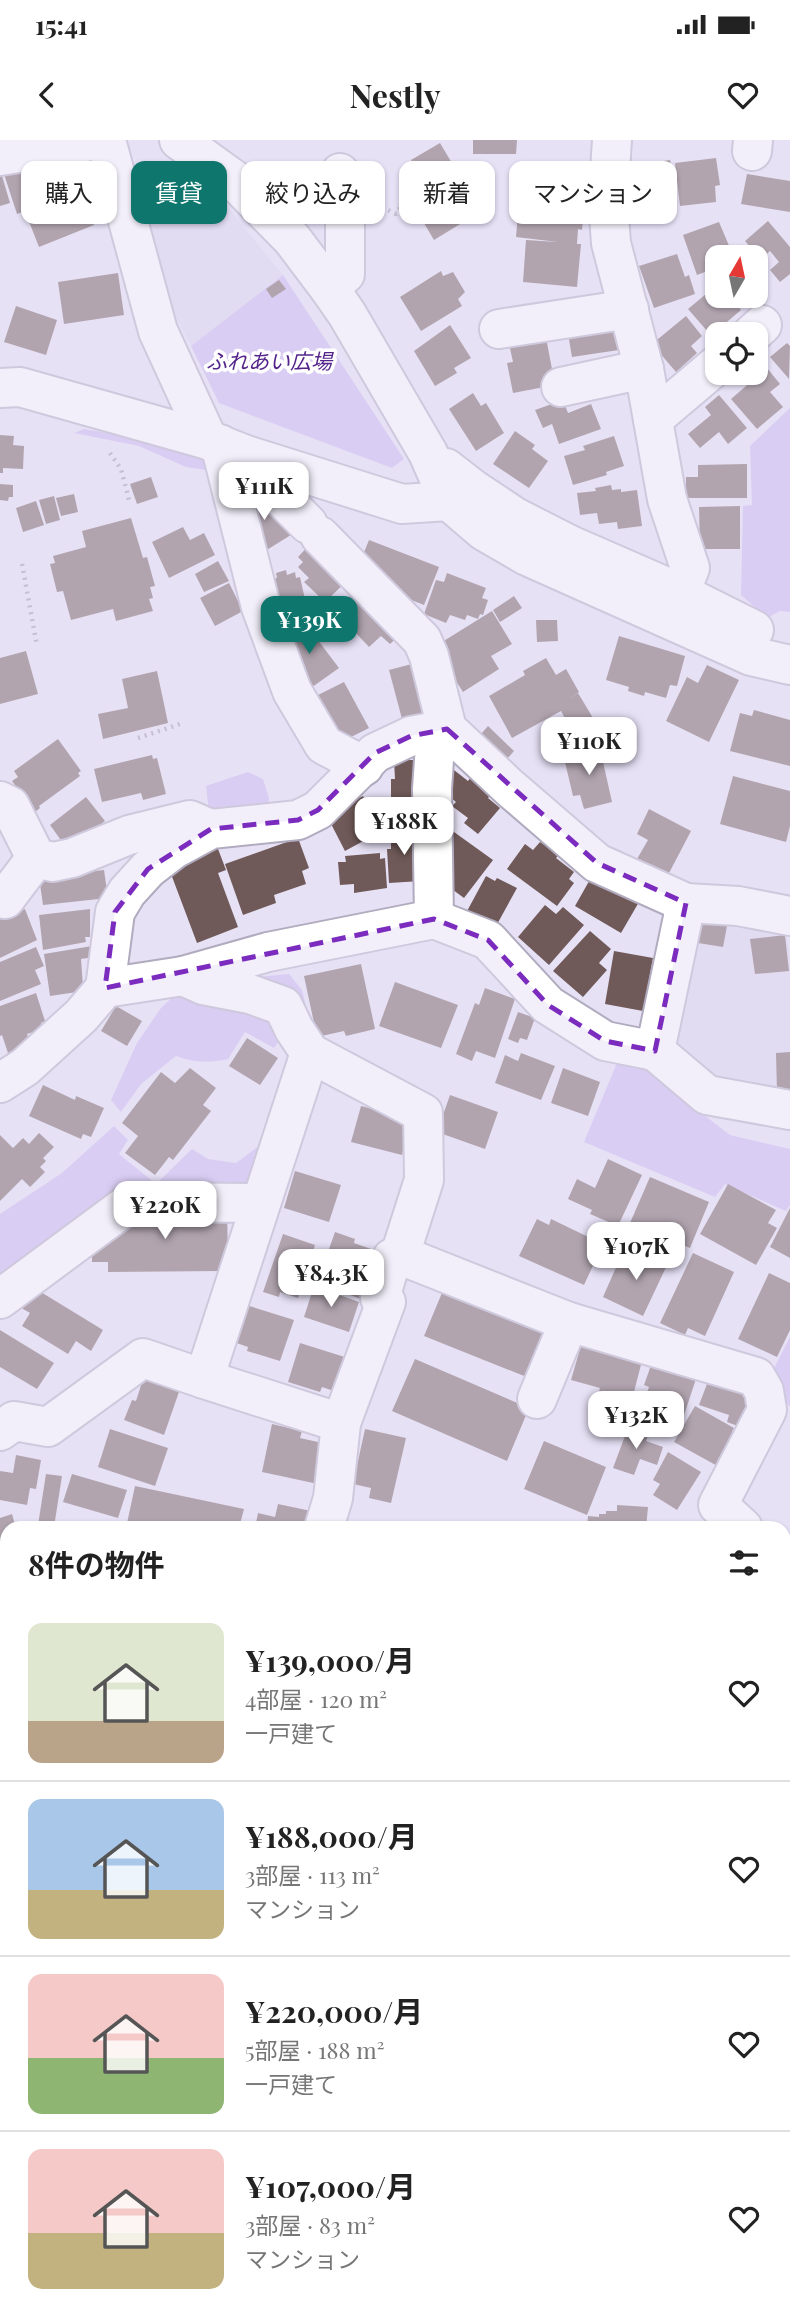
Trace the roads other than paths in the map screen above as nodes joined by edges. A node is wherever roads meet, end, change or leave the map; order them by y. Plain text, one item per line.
1 (97, 140) edge
2 (106, 140) edge
3 (179, 140) edge
4 (612, 140) edge
5 (0, 156) edge
6 (345, 224) edge
7 (329, 288) junction
8 (629, 309) junction
9 (499, 329) dead end
10 (644, 369) junction
11 (705, 375) edge
12 (561, 387) dead end
13 (0, 388) edge
14 (653, 419) junction
15 (225, 446) junction
16 (428, 453) junction
17 (450, 501) junction
18 (680, 593) junction
19 (790, 655) edge
20 (790, 666) edge
21 (441, 730) junction
22 (364, 766) junction
23 (0, 801) edge
24 (211, 830) junction
25 (36, 858) junction
26 (5, 899) dead end
27 (686, 903) junction
28 (790, 916) edge
29 (434, 919) junction
30 (183, 976) junction
31 (105, 988) junction
32 (655, 1051) junction
33 (310, 1053) junction
34 (0, 1083) edge
35 (790, 1110) edge
36 (260, 1203) junction
37 (400, 1255) junction
38 (0, 1299) edge
39 (569, 1322) junction
40 (204, 1379) junction
41 (537, 1399) dead end
42 (341, 1423) junction
43 (0, 1431) edge
44 (326, 1521) edge
45 (735, 1521) edge

1 - 5 street
2 - 15 street
3 - 7 street
4 - 8 street
6 - 7 street
7 - 16 street
8 - 9 street
8 - 10 street
10 - 12 street
10 - 14 street
11 - 14 street
13 - 15 street
14 - 18 street
15 - 17 street
15 - 21 street
15 - 22 street
16 - 17 street
16 - 18 street
17 - 20 street
18 - 19 street
21 - 22 street
21 - 27 street
21 - 29 street
22 - 24 street
23 - 25 street
24 - 25 street
24 - 31 street
25 - 26 street
27 - 28 street
27 - 32 street
29 - 30 street
29 - 32 street
30 - 31 street
30 - 33 street
31 - 34 street
32 - 35 street
33 - 36 street
33 - 37 street
36 - 38 street
36 - 40 street
37 - 39 street
37 - 42 street
39 - 41 street
39 - 45 street
40 - 42 street
40 - 43 street
42 - 44 street

